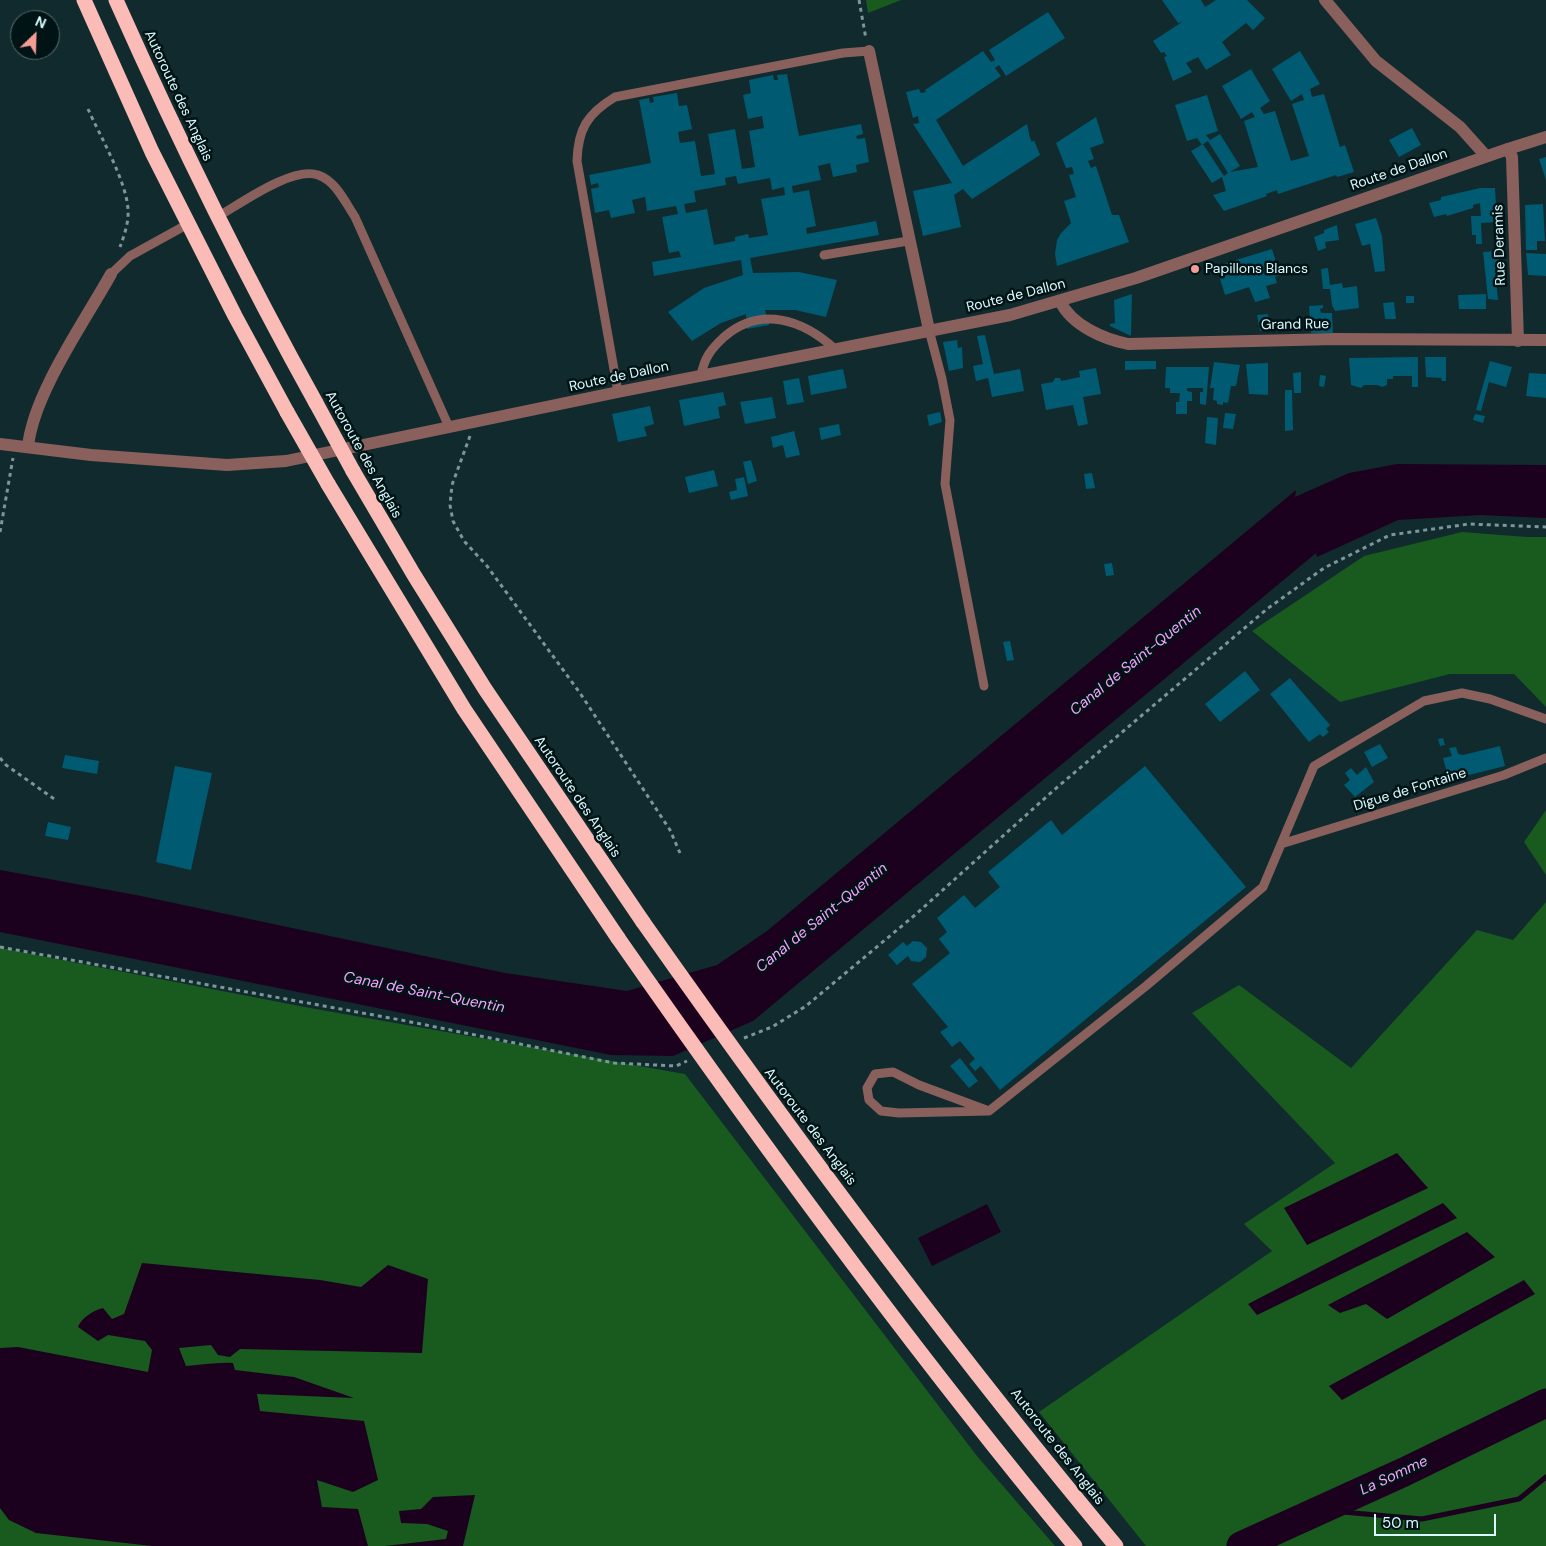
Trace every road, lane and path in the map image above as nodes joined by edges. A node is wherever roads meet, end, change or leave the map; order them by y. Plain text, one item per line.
1 (84, 0) edge
2 (116, 0) edge
3 (860, 0) edge
4 (1325, 0) edge
5 (868, 51) junction
6 (88, 110) dead end
7 (1546, 138) edge
8 (1508, 148) junction
9 (1486, 156) junction
10 (217, 217) junction
11 (188, 224) junction
12 (908, 241) junction
13 (120, 249) dead end
14 (824, 255) dead end
15 (111, 274) joint
16 (1060, 301) junction
17 (929, 330) junction
18 (1546, 340) edge
19 (1518, 341) junction
20 (836, 349) junction
21 (701, 376) junction
22 (618, 392) junction
23 (476, 422) junction
24 (448, 427) junction
25 (0, 444) edge
26 (14, 445) junction
27 (28, 447) junction
28 (1546, 528) edge
29 (0, 532) edge
30 (984, 686) dead end
31 (1546, 720) edge
32 (0, 758) edge
33 (1546, 758) edge
34 (58, 801) dead end
35 (1281, 844) junction
36 (680, 853) dead end
37 (0, 947) edge
38 (737, 1041) dead end
39 (694, 1059) dead end
40 (989, 1111) junction
41 (1075, 1546) edge
42 (1116, 1546) edge

1 - 11 highway
2 - 10 highway, Autoroute des Anglais
3 - 5 path
4 - 9 street
5 - 12 street
5 - 22 lane
6 - 13 path
7 - 8 street, Route de Dallon
8 - 9 street, Route de Dallon
8 - 19 street, Rue Deramis
9 - 16 street, Route de Dallon
10 - 24 lane
10 - 42 highway, Autoroute des Anglais, bridge
11 - 15 lane
11 - 41 highway, bridge
12 - 14 lane
12 - 17 street
15 - 27 street
16 - 17 street, Route de Dallon
16 - 19 street, Grand Rue
17 - 20 street, Route de Dallon
17 - 30 lane
18 - 19 street, Grand Rue
20 - 21 street, Route de Dallon
20 - 21 lane
21 - 22 street, Route de Dallon
22 - 23 street, Route de Dallon
23 - 24 street, Route de Dallon
23 - 36 path
24 - 27 street, Route de Dallon
25 - 26 street, Route de Dallon
26 - 27 street, Route de Dallon
26 - 29 path
28 - 38 path
31 - 35 lane
32 - 34 path
33 - 35 lane, Digue de Fontaine
35 - 40 lane
37 - 39 path
40 - 40 lane

